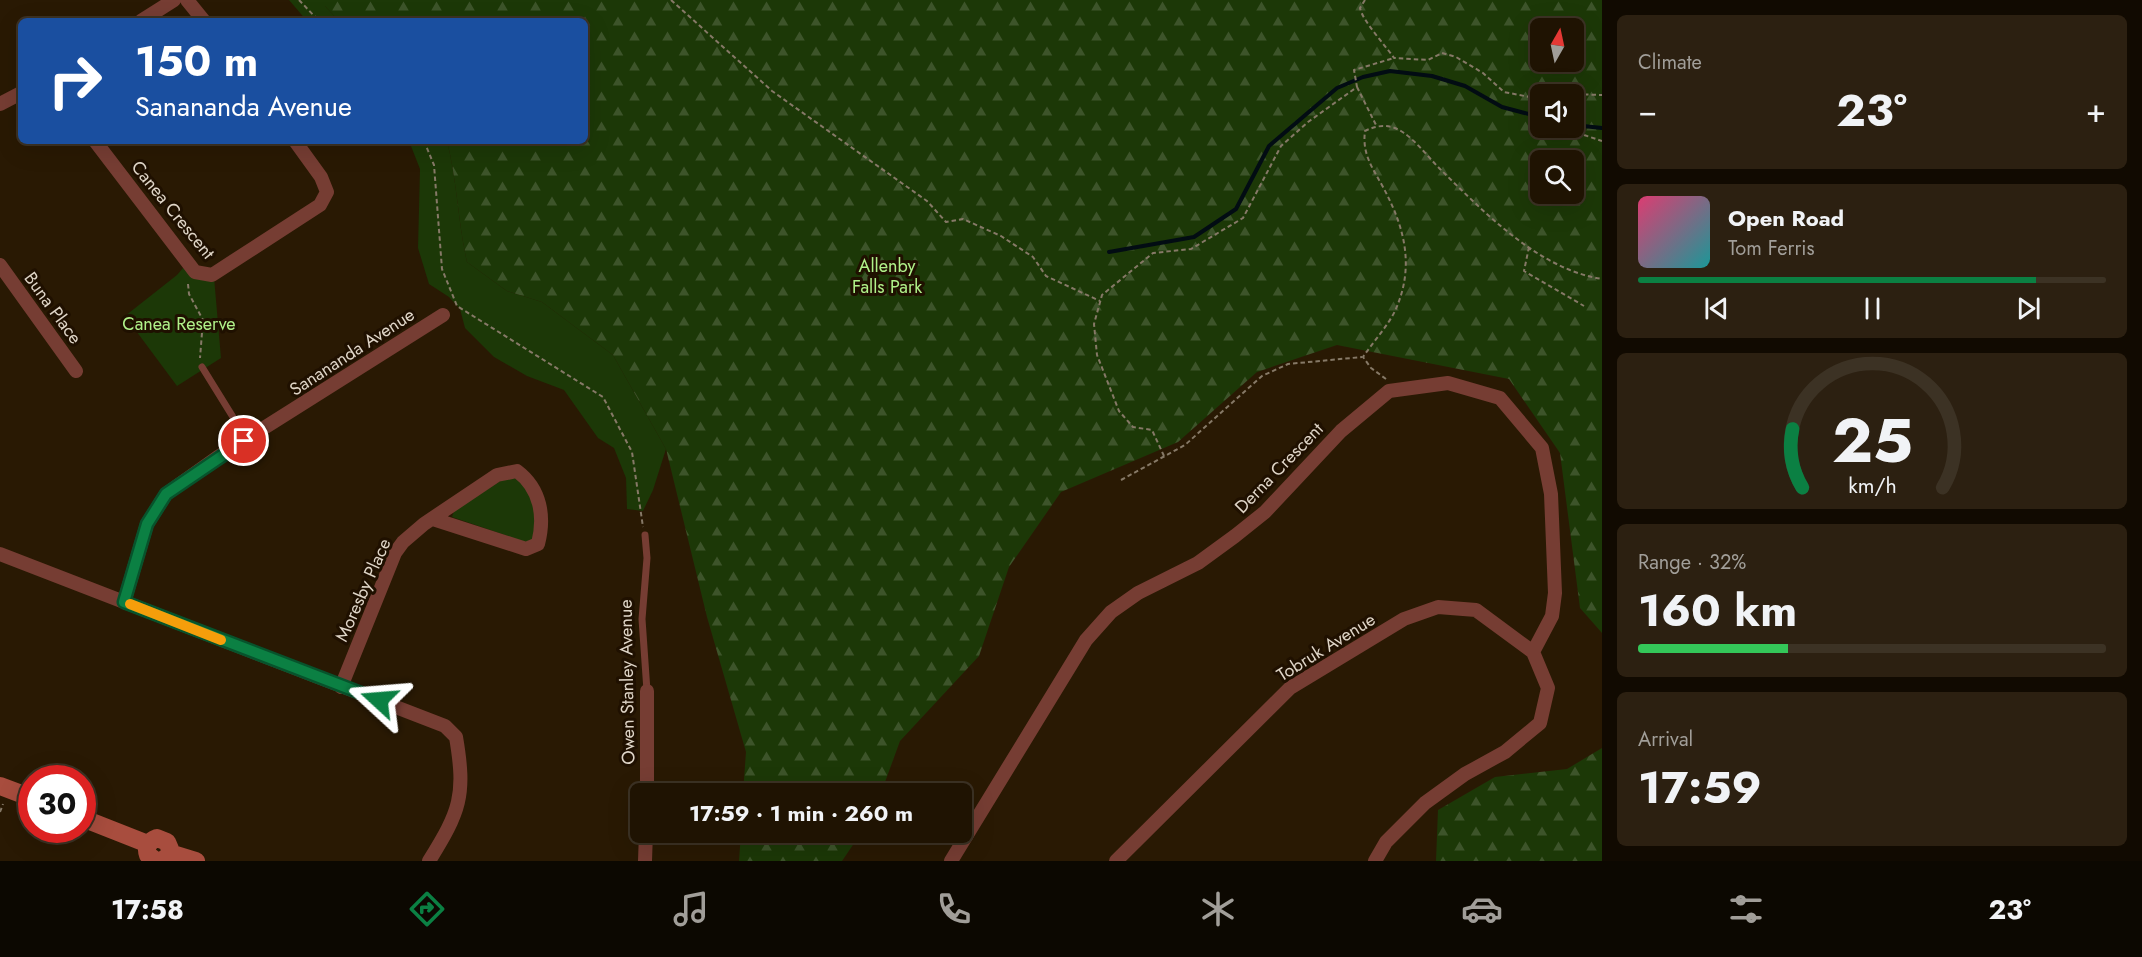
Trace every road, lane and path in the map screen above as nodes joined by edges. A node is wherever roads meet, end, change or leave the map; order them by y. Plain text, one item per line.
1 (174, 0) edge
2 (187, 0) edge
3 (299, 0) edge
4 (671, 0) edge
5 (1365, 0) edge
6 (146, 18) edge
7 (202, 18) edge
8 (316, 18) edge
9 (1394, 58) junction
10 (1357, 87) junction
11 (1584, 94) edge
12 (18, 95) edge
13 (1602, 95) edge
14 (1530, 97) edge
15 (0, 104) edge
16 (1376, 126) junction
17 (1584, 135) dead end
18 (1602, 141) edge
19 (97, 144) edge
20 (297, 144) edge
21 (425, 144) edge
22 (1530, 247) junction
23 (189, 263) junction
24 (0, 265) edge
25 (1602, 279) edge
26 (1100, 301) junction
27 (1584, 306) dead end
28 (443, 315) dead end
29 (1363, 357) junction
30 (202, 367) joint
31 (76, 371) dead end
32 (1400, 388) junction
33 (244, 441) junction
34 (1164, 456) junction
35 (1121, 480) dead end
36 (433, 519) junction
37 (645, 535) joint
38 (3, 561) edge
39 (124, 602) junction
40 (1533, 652) junction
41 (341, 687) junction
42 (647, 691) joint
43 (646, 783) edge
44 (2, 795) edge
45 (18, 797) edge
46 (0, 812) edge
47 (96, 825) edge
48 (646, 843) edge
49 (157, 857) edge
50 (196, 861) edge
51 (429, 861) edge
52 (645, 861) edge
53 (951, 861) edge
54 (1116, 861) edge
55 (1375, 861) edge

1 - 6 street
2 - 7 street
3 - 8 path
4 - 26 path
5 - 9 path
9 - 10 path
9 - 14 path
10 - 16 path
10 - 26 path
11 - 13 path
12 - 15 street
16 - 22 path
16 - 29 path
17 - 18 path
19 - 23 street, Canea Crescent
20 - 23 street, Canea Crescent
21 - 37 path
22 - 25 path
22 - 27 path
23 - 30 path
24 - 31 street, Buna Place
26 - 34 path
28 - 33 street, Sanananda Avenue
29 - 32 path
29 - 34 path
30 - 33 lane
32 - 40 street, Derna Crescent
32 - 53 street, Derna Crescent
33 - 39 street, Sanananda Avenue
34 - 35 path
36 - 36 street, Moresby Place
36 - 41 street, Moresby Place
37 - 42 lane, Owen Stanley Avenue
38 - 39 street
39 - 41 street
40 - 54 street, Tobruk Avenue
40 - 55 street
41 - 51 street
42 - 43 street, Owen Stanley Avenue
44 - 45 main road
44 - 46 path
47 - 49 main road
48 - 52 street
49 - 50 main road

